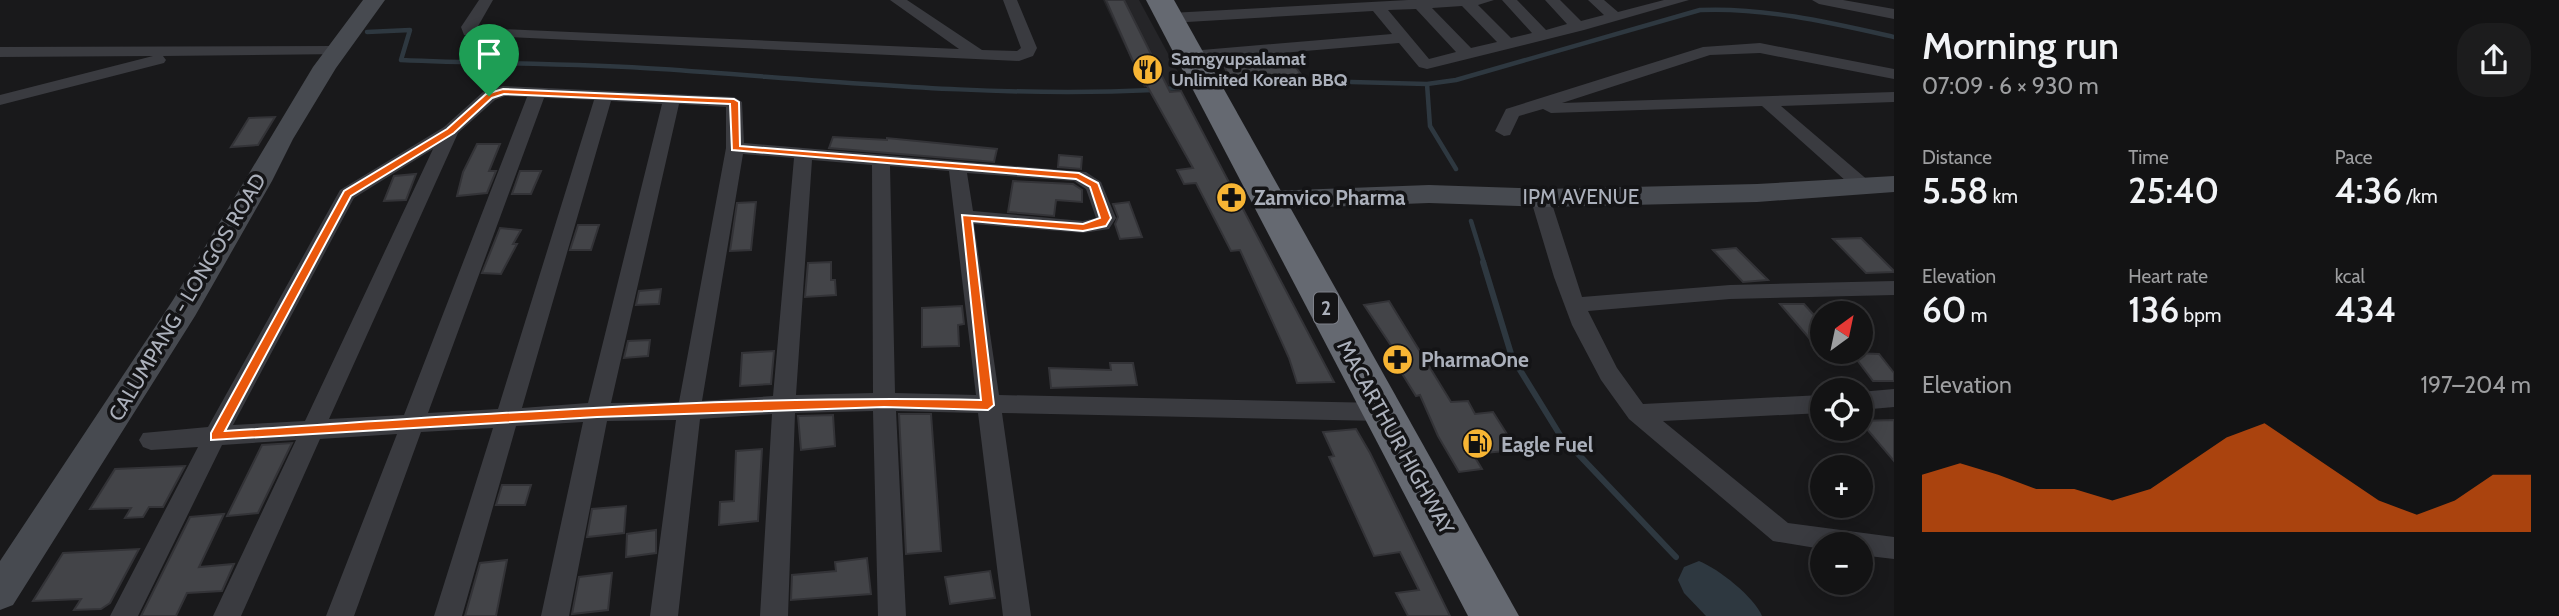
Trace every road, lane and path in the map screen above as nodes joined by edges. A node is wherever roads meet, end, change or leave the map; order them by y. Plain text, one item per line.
1 (373, 0) edge
2 (486, 0) edge
3 (897, 0) edge
4 (1010, 0) edge
5 (1487, 0) edge
6 (1509, 0) edge
7 (1552, 0) edge
8 (1595, 0) edge
9 (1646, 0) edge
10 (1682, 0) edge
11 (1819, 0) edge
12 (1467, 3) junction
13 (1421, 5) junction
14 (1664, 5) junction
15 (1378, 8) junction
16 (1165, 9) edge
17 (1894, 14) edge
18 (1614, 16) junction
19 (1579, 27) junction
20 (1543, 36) junction
21 (1402, 38) junction
22 (1509, 45) junction
23 (191, 51) junction
24 (337, 51) junction
25 (0, 52) edge
26 (18, 52) junction
27 (72, 52) junction
28 (1190, 55) junction
29 (1468, 55) junction
30 (981, 56) junction
31 (0, 68) edge
32 (1894, 74) edge
33 (1611, 81) junction
34 (42, 90) junction
35 (538, 91) junction
36 (604, 95) junction
37 (672, 97) junction
38 (1894, 97) edge
39 (0, 100) edge
40 (1767, 102) junction
41 (1644, 106) junction
42 (1524, 109) junction
43 (450, 131) junction
44 (1504, 131) dead end
45 (735, 148) junction
46 (803, 153) junction
47 (881, 159) junction
48 (957, 166) junction
49 (1894, 184) edge
50 (1863, 186) junction
51 (1545, 198) junction
52 (1267, 200) junction
53 (966, 218) junction
54 (1894, 288) edge
55 (1577, 305) junction
56 (1894, 398) edge
57 (1873, 400) edge
58 (884, 402) junction
59 (784, 404) junction
60 (988, 405) junction
61 (1810, 405) edge
62 (689, 411) junction
63 (597, 412) junction
64 (1382, 412) junction
65 (1637, 413) junction
66 (505, 417) junction
67 (412, 422) junction
68 (310, 430) junction
69 (215, 436) junction
70 (151, 440) dead end
71 (1894, 548) edge
72 (0, 593) edge
73 (124, 616) edge
74 (227, 616) edge
75 (340, 616) edge
76 (448, 616) edge
77 (555, 616) edge
78 (664, 616) edge
79 (774, 616) edge
80 (892, 616) edge
81 (1017, 616) edge
82 (1493, 616) edge

1 - 24 street, CALUMPANG - LONGOS ROAD
2 - 30 street
3 - 30 street
4 - 30 street
5 - 12 street
6 - 20 street
7 - 19 street
8 - 18 street
9 - 14 street
10 - 14 street
11 - 17 street
12 - 13 street
12 - 22 street
13 - 15 street
13 - 29 street
14 - 18 street
15 - 16 street
15 - 21 street
16 - 28 highway, MACARTHUR HIGHWAY / 2
18 - 19 street
19 - 20 street
20 - 22 street
21 - 28 street
21 - 29 street
22 - 29 street
23 - 24 street
23 - 27 street
23 - 34 street
24 - 72 street, CALUMPANG - LONGOS ROAD
25 - 26 street
26 - 27 street
26 - 31 street
27 - 34 street
28 - 52 highway, MACARTHUR HIGHWAY / 2
32 - 33 street
33 - 41 street
33 - 42 street
34 - 39 street
35 - 36 street
35 - 43 street
35 - 67 street
36 - 37 street
36 - 66 street
37 - 45 street
37 - 63 street
38 - 40 street
40 - 41 street
40 - 50 street
41 - 42 street
42 - 44 street
43 - 68 street
43 - 69 street
45 - 46 street
45 - 62 street
46 - 47 street
46 - 59 street
47 - 48 street
47 - 58 street
48 - 53 street
48 - 53 street
49 - 50 street, IPM AVENUE
50 - 51 street, IPM AVENUE
51 - 52 street, IPM AVENUE
51 - 55 street
52 - 64 highway, MACARTHUR HIGHWAY / 2
53 - 60 street
54 - 55 street
55 - 65 street
56 - 57 street
58 - 59 street
58 - 60 street
58 - 80 street
59 - 62 street
59 - 79 street
60 - 64 street
60 - 81 street
61 - 65 street
62 - 63 street
62 - 78 street
63 - 66 street
63 - 77 street
64 - 82 highway, MACARTHUR HIGHWAY / 2
65 - 71 street
66 - 67 street
66 - 76 street
67 - 68 street
67 - 75 street
68 - 69 street
68 - 74 street
69 - 70 street
69 - 73 street

